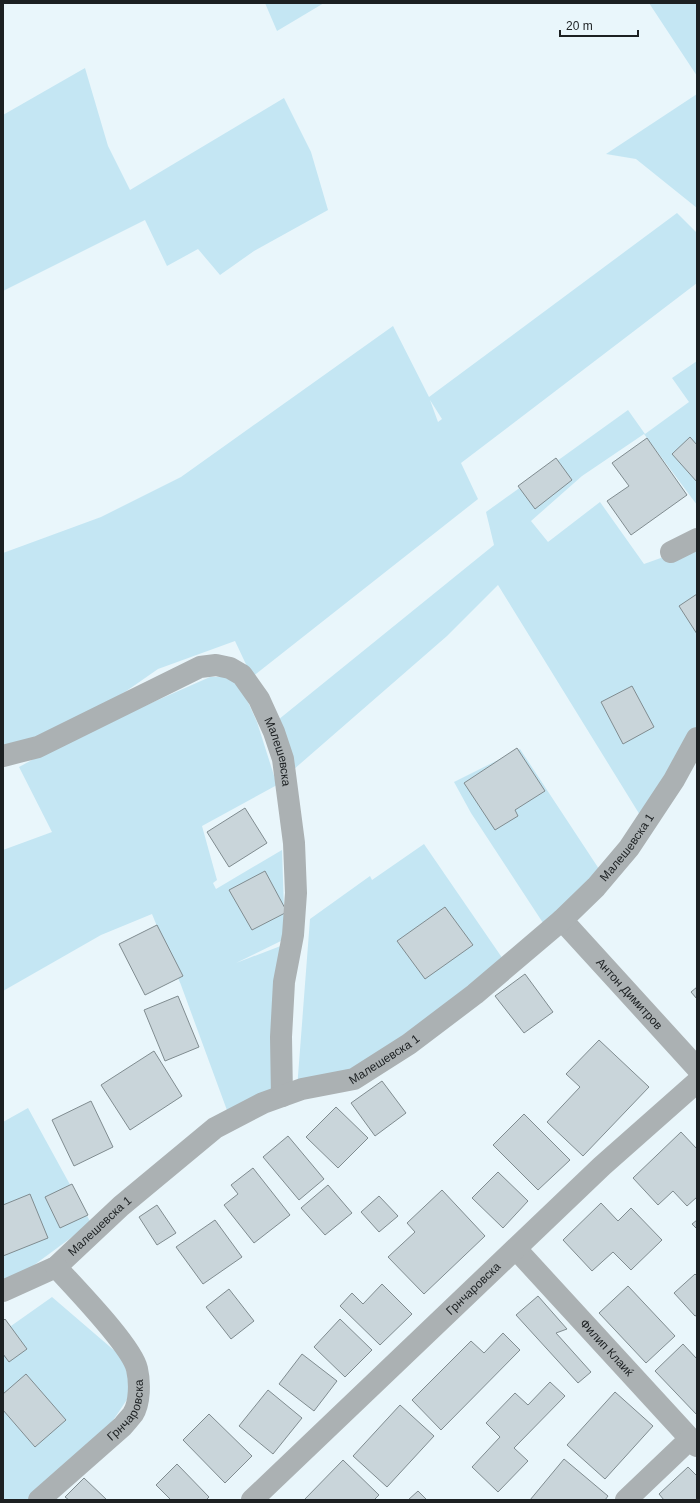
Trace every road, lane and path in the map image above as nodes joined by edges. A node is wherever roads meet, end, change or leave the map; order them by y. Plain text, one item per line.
1 (697, 539) edge
2 (671, 552) dead end
3 (697, 738) edge
4 (3, 756) edge
5 (562, 920) junction
6 (697, 1068) edge
7 (697, 1082) edge
8 (282, 1096) junction
9 (516, 1249) junction
10 (56, 1267) junction
11 (3, 1291) edge
12 (694, 1442) edge
13 (39, 1500) edge
14 (252, 1500) edge
15 (626, 1500) edge

1 - 2 street
3 - 5 street, Малешевска 1
4 - 8 street, Малешевска
5 - 6 street, Антон Димитров
5 - 8 street, Малешевска 1
7 - 9 street, Грнчаровска
8 - 10 street, Малешевска 1
9 - 12 street, Филип Клаиќ
9 - 14 street, Грнчаровска
10 - 11 street, Малешевска 1
10 - 13 street, Грнчаровска
12 - 15 street

